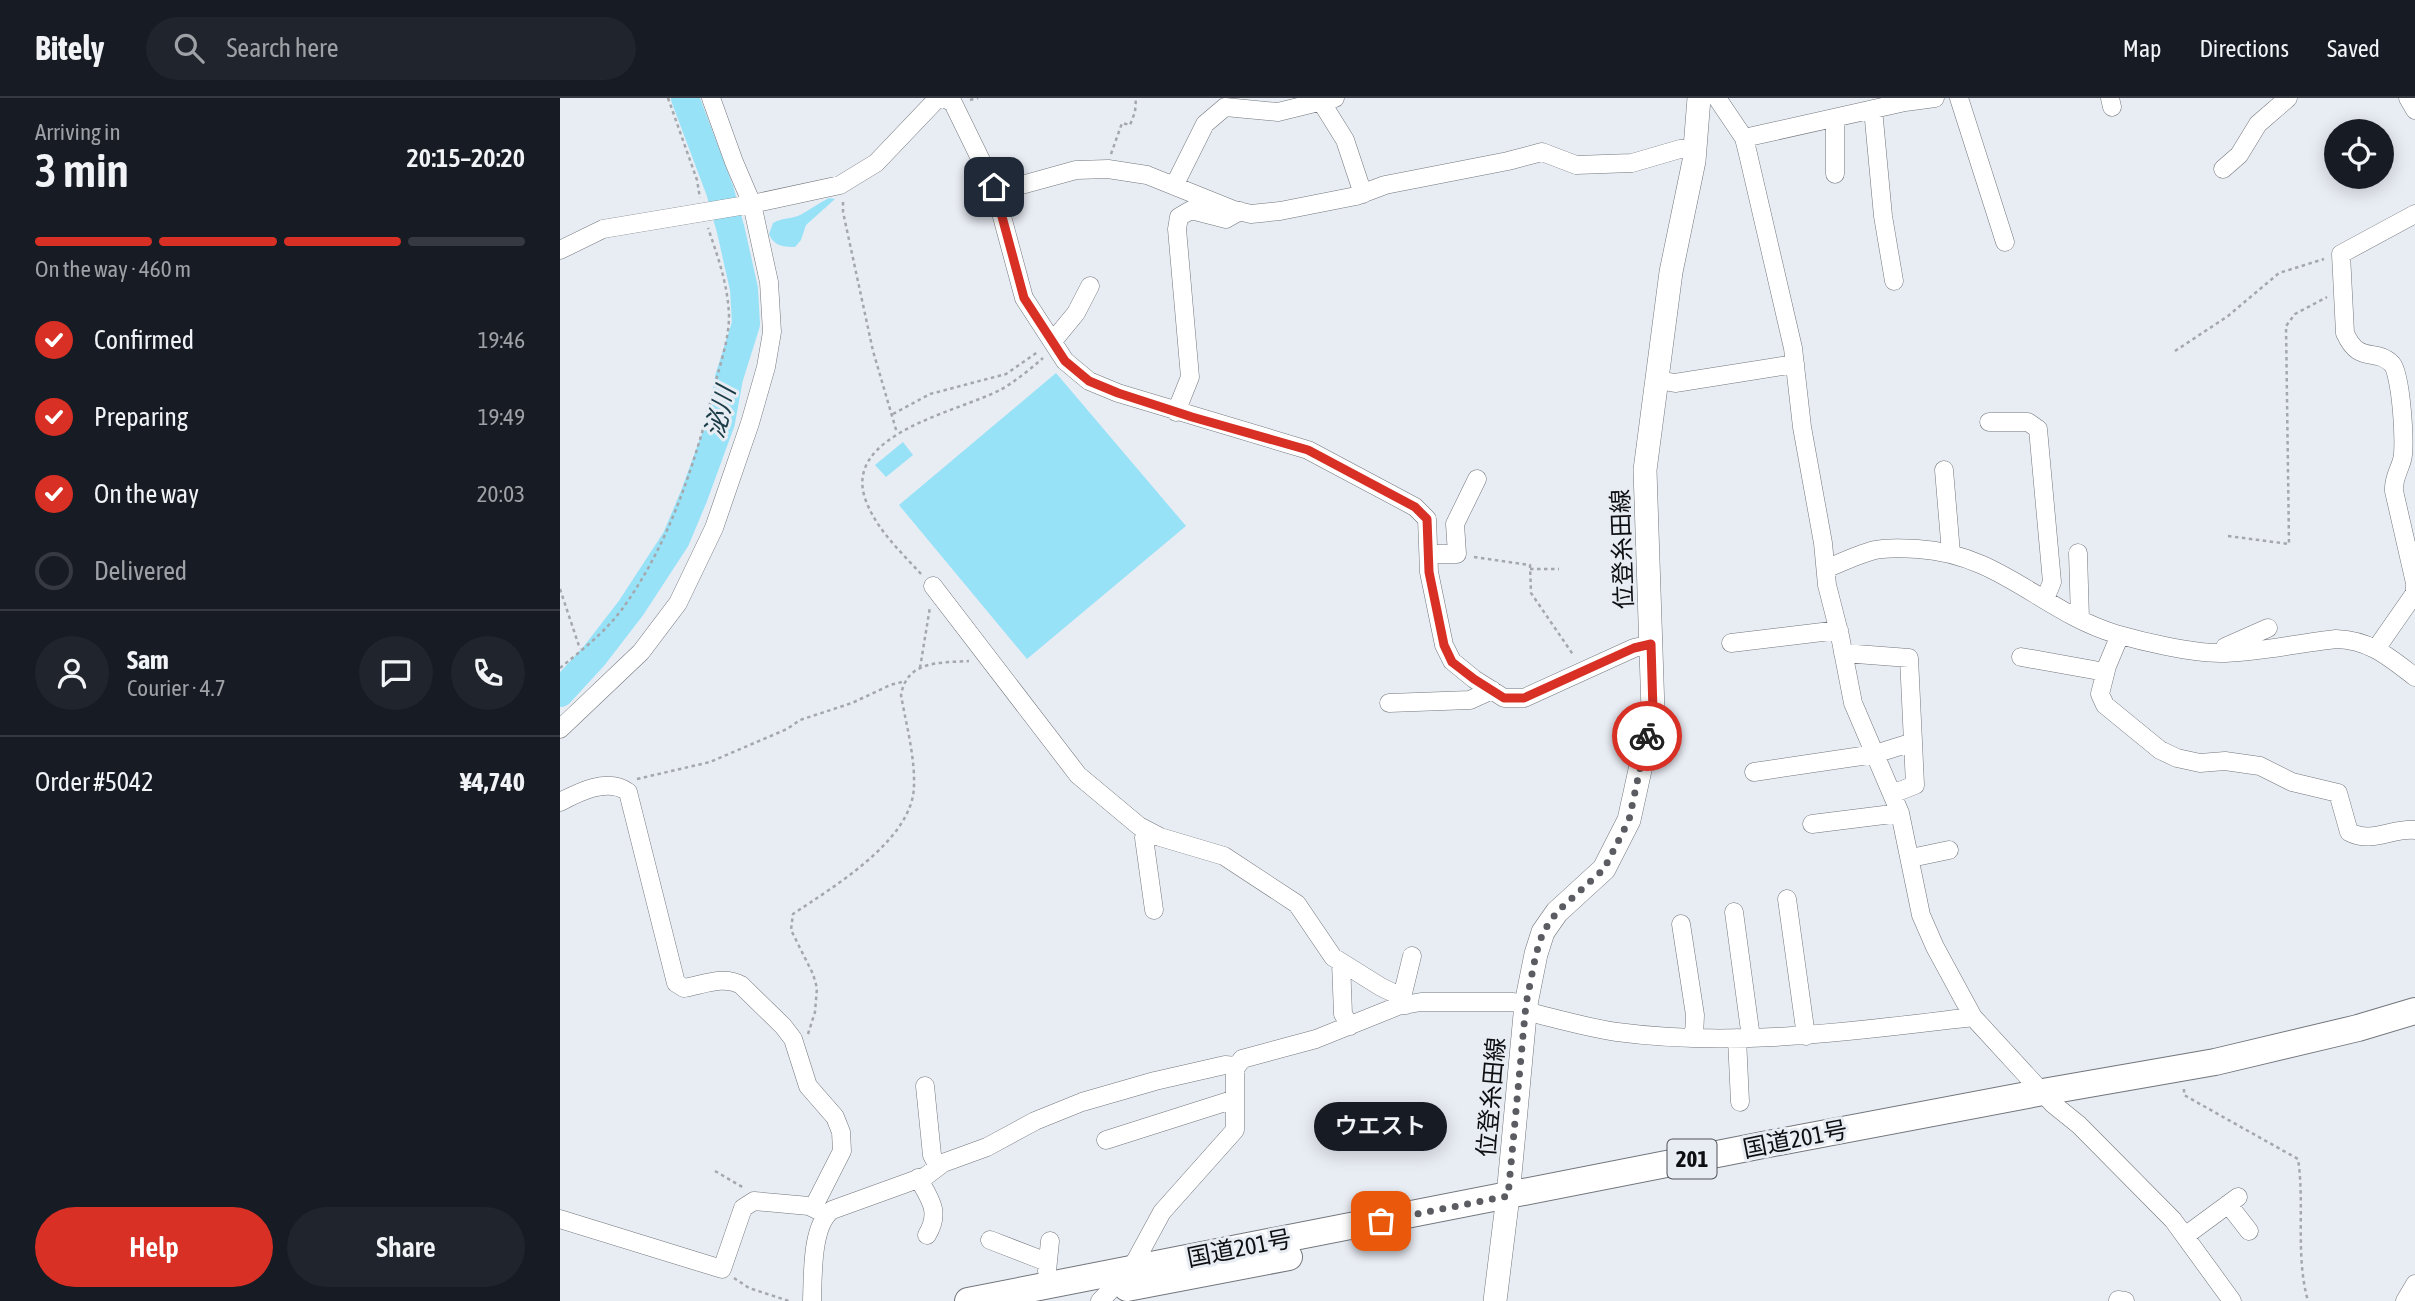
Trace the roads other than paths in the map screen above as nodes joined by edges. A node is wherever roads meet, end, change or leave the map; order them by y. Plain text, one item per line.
1 (711, 98) edge
2 (938, 98) edge
3 (944, 98) edge
4 (1699, 98) edge
5 (1717, 98) edge
6 (1934, 98) edge
7 (1959, 98) edge
8 (2288, 98) edge
9 (2408, 98) edge
10 (1328, 100) edge
11 (1873, 110) junction
12 (2415, 110) edge
13 (1835, 118) junction
14 (1744, 138) junction
15 (1695, 149) junction
16 (2223, 169) dead end
17 (1835, 174) dead end
18 (1174, 186) junction
19 (996, 192) junction
20 (1363, 194) junction
21 (749, 204) junction
22 (1240, 211) junction
23 (2415, 215) edge
24 (2005, 242) dead end
25 (560, 250) edge
26 (1894, 281) dead end
27 (1090, 286) dead end
28 (1054, 344) junction
29 (1795, 364) junction
30 (1658, 380) junction
31 (1176, 412) junction
32 (1989, 422) dead end
33 (1944, 470) dead end
34 (1477, 479) dead end
35 (1951, 553) junction
36 (2078, 553) dead end
37 (1429, 554) junction
38 (1826, 569) junction
39 (933, 586) road end
40 (2045, 599) junction
41 (2080, 618) junction
42 (2268, 628) dead end
43 (1839, 630) junction
44 (2120, 635) junction
45 (1731, 643) dead end
46 (1651, 644) junction
47 (2376, 649) junction
48 (1843, 653) junction
49 (2221, 653) junction
50 (2021, 657) dead end
51 (2105, 672) junction
52 (2415, 677) edge
53 (1492, 690) junction
54 (1389, 703) dead end
55 (560, 729) edge
56 (1913, 742) junction
57 (1875, 754) junction
58 (1754, 772) dead end
59 (1892, 794) junction
60 (560, 802) edge
61 (1900, 814) junction
62 (1812, 824) dead end
63 (1146, 830) junction
64 (2415, 830) edge
65 (1949, 850) dead end
66 (1911, 859) junction
67 (1787, 899) dead end
68 (1154, 910) dead end
69 (1734, 912) dead end
70 (1681, 924) dead end
71 (1412, 956) dead end
72 (1341, 962) junction
73 (1404, 1001) junction
74 (1526, 1004) junction
75 (2415, 1011) edge
76 (1973, 1017) junction
77 (1350, 1026) junction
78 (2415, 1027) edge
79 (1806, 1036) junction
80 (1694, 1037) junction
81 (1744, 1038) junction
82 (1237, 1066) junction
83 (925, 1086) dead end
84 (2048, 1098) junction
85 (1235, 1100) junction
86 (1740, 1102) dead end
87 (1106, 1140) dead end
88 (938, 1167) junction
89 (918, 1178) junction
90 (1507, 1205) junction
91 (819, 1211) junction
92 (560, 1219) edge
93 (2249, 1231) dead end
94 (927, 1235) dead end
95 (2185, 1236) junction
96 (990, 1240) dead end
97 (1050, 1241) dead end
98 (1131, 1269) junction
99 (1052, 1283) edge
100 (2415, 1284) edge
101 (1104, 1296) edge
102 (813, 1301) edge
103 (968, 1301) edge
104 (1495, 1301) edge
105 (2232, 1301) edge
106 (2405, 1301) edge

1 - 21 street
2 - 21 street
3 - 19 street
4 - 15 main road, 位登糸田線
5 - 14 street
6 - 11 street
7 - 24 street
8 - 16 street
9 - 12 street
10 - 18 street
10 - 20 street
11 - 13 street
11 - 26 street
13 - 14 street
13 - 17 street
14 - 29 street
15 - 20 street
15 - 30 main road, 位登糸田線
18 - 19 street
18 - 22 street
19 - 28 street
20 - 22 street
21 - 25 street
21 - 55 street
22 - 31 street
23 - 47 street
27 - 28 street
28 - 31 street
29 - 30 street
29 - 38 street
30 - 46 main road, 位登糸田線
31 - 37 street
32 - 40 street
33 - 35 street
34 - 37 street
35 - 38 street
35 - 40 street
36 - 41 street
37 - 53 street
38 - 43 street
39 - 63 street
40 - 41 street
41 - 44 street
42 - 49 street
43 - 45 street
43 - 48 street
44 - 49 street
44 - 51 street
46 - 53 street
46 - 74 main road, 位登糸田線
47 - 49 street
47 - 52 street
48 - 56 street
48 - 57 street
50 - 51 street
51 - 64 street
53 - 54 street
56 - 57 street
56 - 59 street
57 - 58 street
57 - 59 street
59 - 61 street
60 - 91 street
61 - 62 street
61 - 66 street
63 - 68 street
63 - 72 street
65 - 66 street
66 - 76 street
67 - 79 street
69 - 81 street
70 - 80 street
71 - 73 street
72 - 73 street
72 - 77 street
73 - 74 street
73 - 77 street
74 - 80 street
74 - 90 main road, 位登糸田線
75 - 84 highway, 国道201号 / 201
76 - 79 street
76 - 84 street
77 - 82 street
78 - 84 highway, 国道201号 / 201
79 - 81 street
80 - 81 street
81 - 86 street
82 - 85 street
82 - 88 street
83 - 88 street
84 - 90 highway, 国道201号 / 201
84 - 95 street
85 - 87 street
85 - 98 street
88 - 89 street
89 - 91 street
89 - 94 street
90 - 98 highway, 国道201号 / 201
90 - 101 highway, 国道201号 / 201
90 - 104 main road, 位登糸田線
91 - 92 street
91 - 102 street
93 - 95 street
95 - 105 street
96 - 99 street
97 - 99 street
98 - 99 highway, 国道201号 / 201
98 - 101 street
99 - 101 highway, 国道201号 / 201
99 - 103 highway, 国道201号 / 201
100 - 106 street

